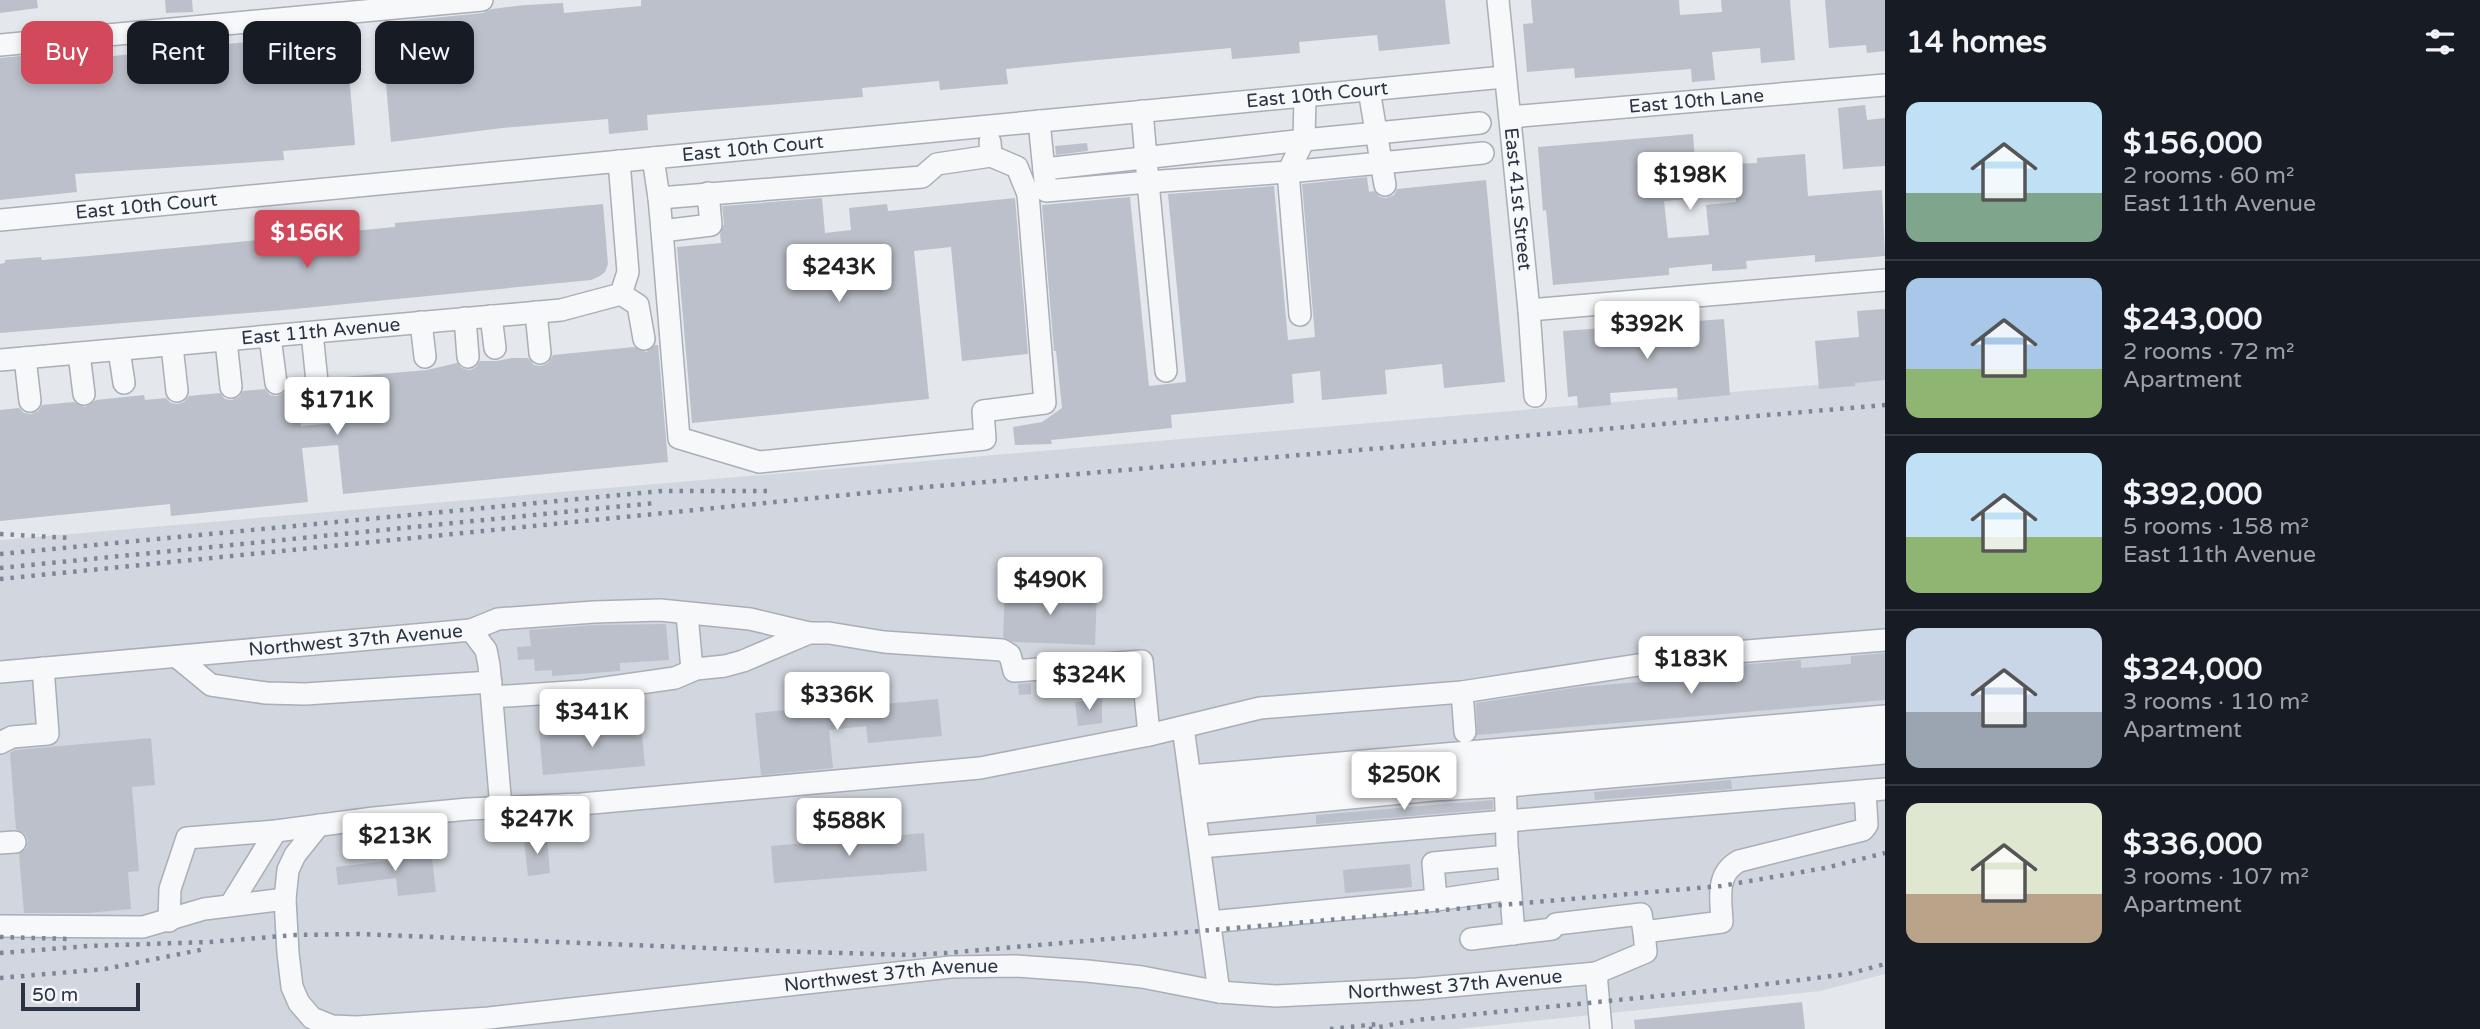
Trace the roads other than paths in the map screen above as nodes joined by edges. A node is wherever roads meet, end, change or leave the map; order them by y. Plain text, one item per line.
1 (482, 0) edge
2 (1498, 0) edge
3 (0, 45) edge
4 (1504, 77) junction
5 (1885, 85) edge
6 (1370, 90) junction
7 (1305, 96) junction
8 (1142, 111) junction
9 (1510, 117) junction
10 (1039, 121) junction
11 (1480, 123) dead end
12 (989, 126) junction
13 (1375, 133) junction
14 (1304, 140) junction
15 (1483, 153) dead end
16 (991, 156) junction
17 (653, 158) junction
18 (1146, 158) junction
19 (619, 161) junction
20 (1382, 162) junction
21 (1044, 169) junction
22 (1288, 172) junction
23 (1148, 181) junction
24 (1385, 185) dead end
25 (708, 193) junction
26 (659, 198) junction
27 (0, 219) edge
28 (662, 231) junction
29 (1885, 280) edge
30 (621, 294) junction
31 (1529, 310) junction
32 (536, 312) junction
33 (1300, 315) dead end
34 (491, 316) junction
35 (465, 318) junction
36 (421, 322) junction
37 (312, 333) junction
38 (270, 337) junction
39 (643, 339) dead end
40 (226, 341) junction
41 (172, 346) junction
42 (495, 348) dead end
43 (119, 351) junction
44 (540, 353) dead end
45 (79, 354) junction
46 (425, 357) dead end
47 (468, 357) dead end
48 (25, 358) junction
49 (0, 360) edge
50 (1166, 371) dead end
51 (124, 383) dead end
52 (276, 383) dead end
53 (231, 387) dead end
54 (177, 391) dead end
55 (83, 394) dead end
56 (1535, 396) dead end
57 (30, 401) dead end
58 (320, 411) dead end
59 (687, 614) junction
60 (471, 630) junction
61 (809, 633) junction
62 (1885, 640) edge
63 (177, 657) junction
64 (43, 668) junction
65 (692, 670) junction
66 (0, 672) edge
67 (491, 690) junction
68 (1462, 692) junction
69 (1885, 716) edge
70 (1183, 727) junction
71 (1465, 732) dead end
72 (1149, 735) junction
73 (0, 743) edge
74 (1884, 747) edge
75 (1791, 751) junction
76 (1738, 765) junction
77 (1506, 777) junction
78 (1878, 789) edge
79 (1192, 794) junction
80 (1742, 802) junction
81 (502, 807) junction
82 (1506, 821) junction
83 (320, 825) junction
84 (276, 831) junction
85 (1200, 848) junction
86 (1508, 856) junction
87 (1510, 889) junction
88 (285, 899) junction
89 (1436, 900) junction
90 (231, 904) junction
91 (169, 920) junction
92 (1210, 922) junction
93 (0, 926) edge
94 (1644, 932) junction
95 (1514, 934) junction
96 (1471, 939) dead end
97 (1596, 973) junction
98 (1219, 992) junction
99 (1601, 1029) edge

1 - 3 street
2 - 4 street, East 41st Street
4 - 6 street, East 10th Court
4 - 9 street, East 41st Street
5 - 9 street, East 10th Lane
6 - 7 street, East 10th Court
6 - 13 street
7 - 8 street, East 10th Court
7 - 14 street
8 - 10 street, East 10th Court
8 - 18 street
9 - 31 street, East 41st Street
10 - 12 street, East 10th Court
10 - 21 street
11 - 13 street
12 - 16 street
12 - 17 street, East 10th Court
13 - 14 street
13 - 20 street
14 - 18 street
14 - 22 street
15 - 20 street
16 - 25 street
16 - 28 street
17 - 19 street, East 10th Court
17 - 26 street
18 - 21 street
18 - 23 street
19 - 27 street, East 10th Court
19 - 30 street
20 - 22 street
20 - 24 street
21 - 23 street
22 - 23 street
22 - 33 street
23 - 50 street
25 - 26 street
25 - 28 street
26 - 28 street
29 - 31 street
30 - 32 street, East 11th Avenue
30 - 39 street
31 - 56 street, East 41st Street
32 - 34 street, East 11th Avenue
32 - 44 street
34 - 35 street, East 11th Avenue
34 - 42 street
35 - 36 street, East 11th Avenue
35 - 47 street
36 - 37 street, East 11th Avenue
36 - 46 street
37 - 38 street, East 11th Avenue
37 - 58 street
38 - 40 street, East 11th Avenue
38 - 52 street
40 - 41 street, East 11th Avenue
40 - 53 street
41 - 43 street, East 11th Avenue
41 - 54 street
43 - 45 street, East 11th Avenue
43 - 51 street
45 - 48 street, East 11th Avenue
45 - 55 street
48 - 49 street, East 11th Avenue
48 - 57 street
59 - 60 street
59 - 61 street
59 - 65 street
60 - 63 street, Northwest 37th Avenue
60 - 67 street, Northwest 37th Avenue
61 - 65 street
61 - 72 street
62 - 68 street
63 - 64 street, Northwest 37th Avenue
63 - 67 street
64 - 66 street, Northwest 37th Avenue
64 - 73 street
65 - 67 street
67 - 81 street, Northwest 37th Avenue
68 - 70 street
68 - 71 street
69 - 79 street
70 - 72 street
70 - 79 street
72 - 81 street
74 - 75 street
74 - 78 street
75 - 76 street
75 - 77 street
76 - 77 street
76 - 80 street
77 - 79 street
77 - 82 street
78 - 80 street
78 - 94 street
79 - 85 street
80 - 82 street
81 - 83 street
82 - 85 street
82 - 86 street
83 - 84 street
83 - 88 street, Northwest 37th Avenue
84 - 90 street
84 - 91 street
85 - 92 street
86 - 87 street
86 - 89 street
87 - 89 street
87 - 95 street
88 - 90 street
88 - 98 street, Northwest 37th Avenue
89 - 92 street
90 - 91 street
91 - 93 street
92 - 98 street
94 - 95 street
94 - 97 street, Northwest 37th Avenue
95 - 96 street
97 - 98 street, Northwest 37th Avenue
97 - 99 street

